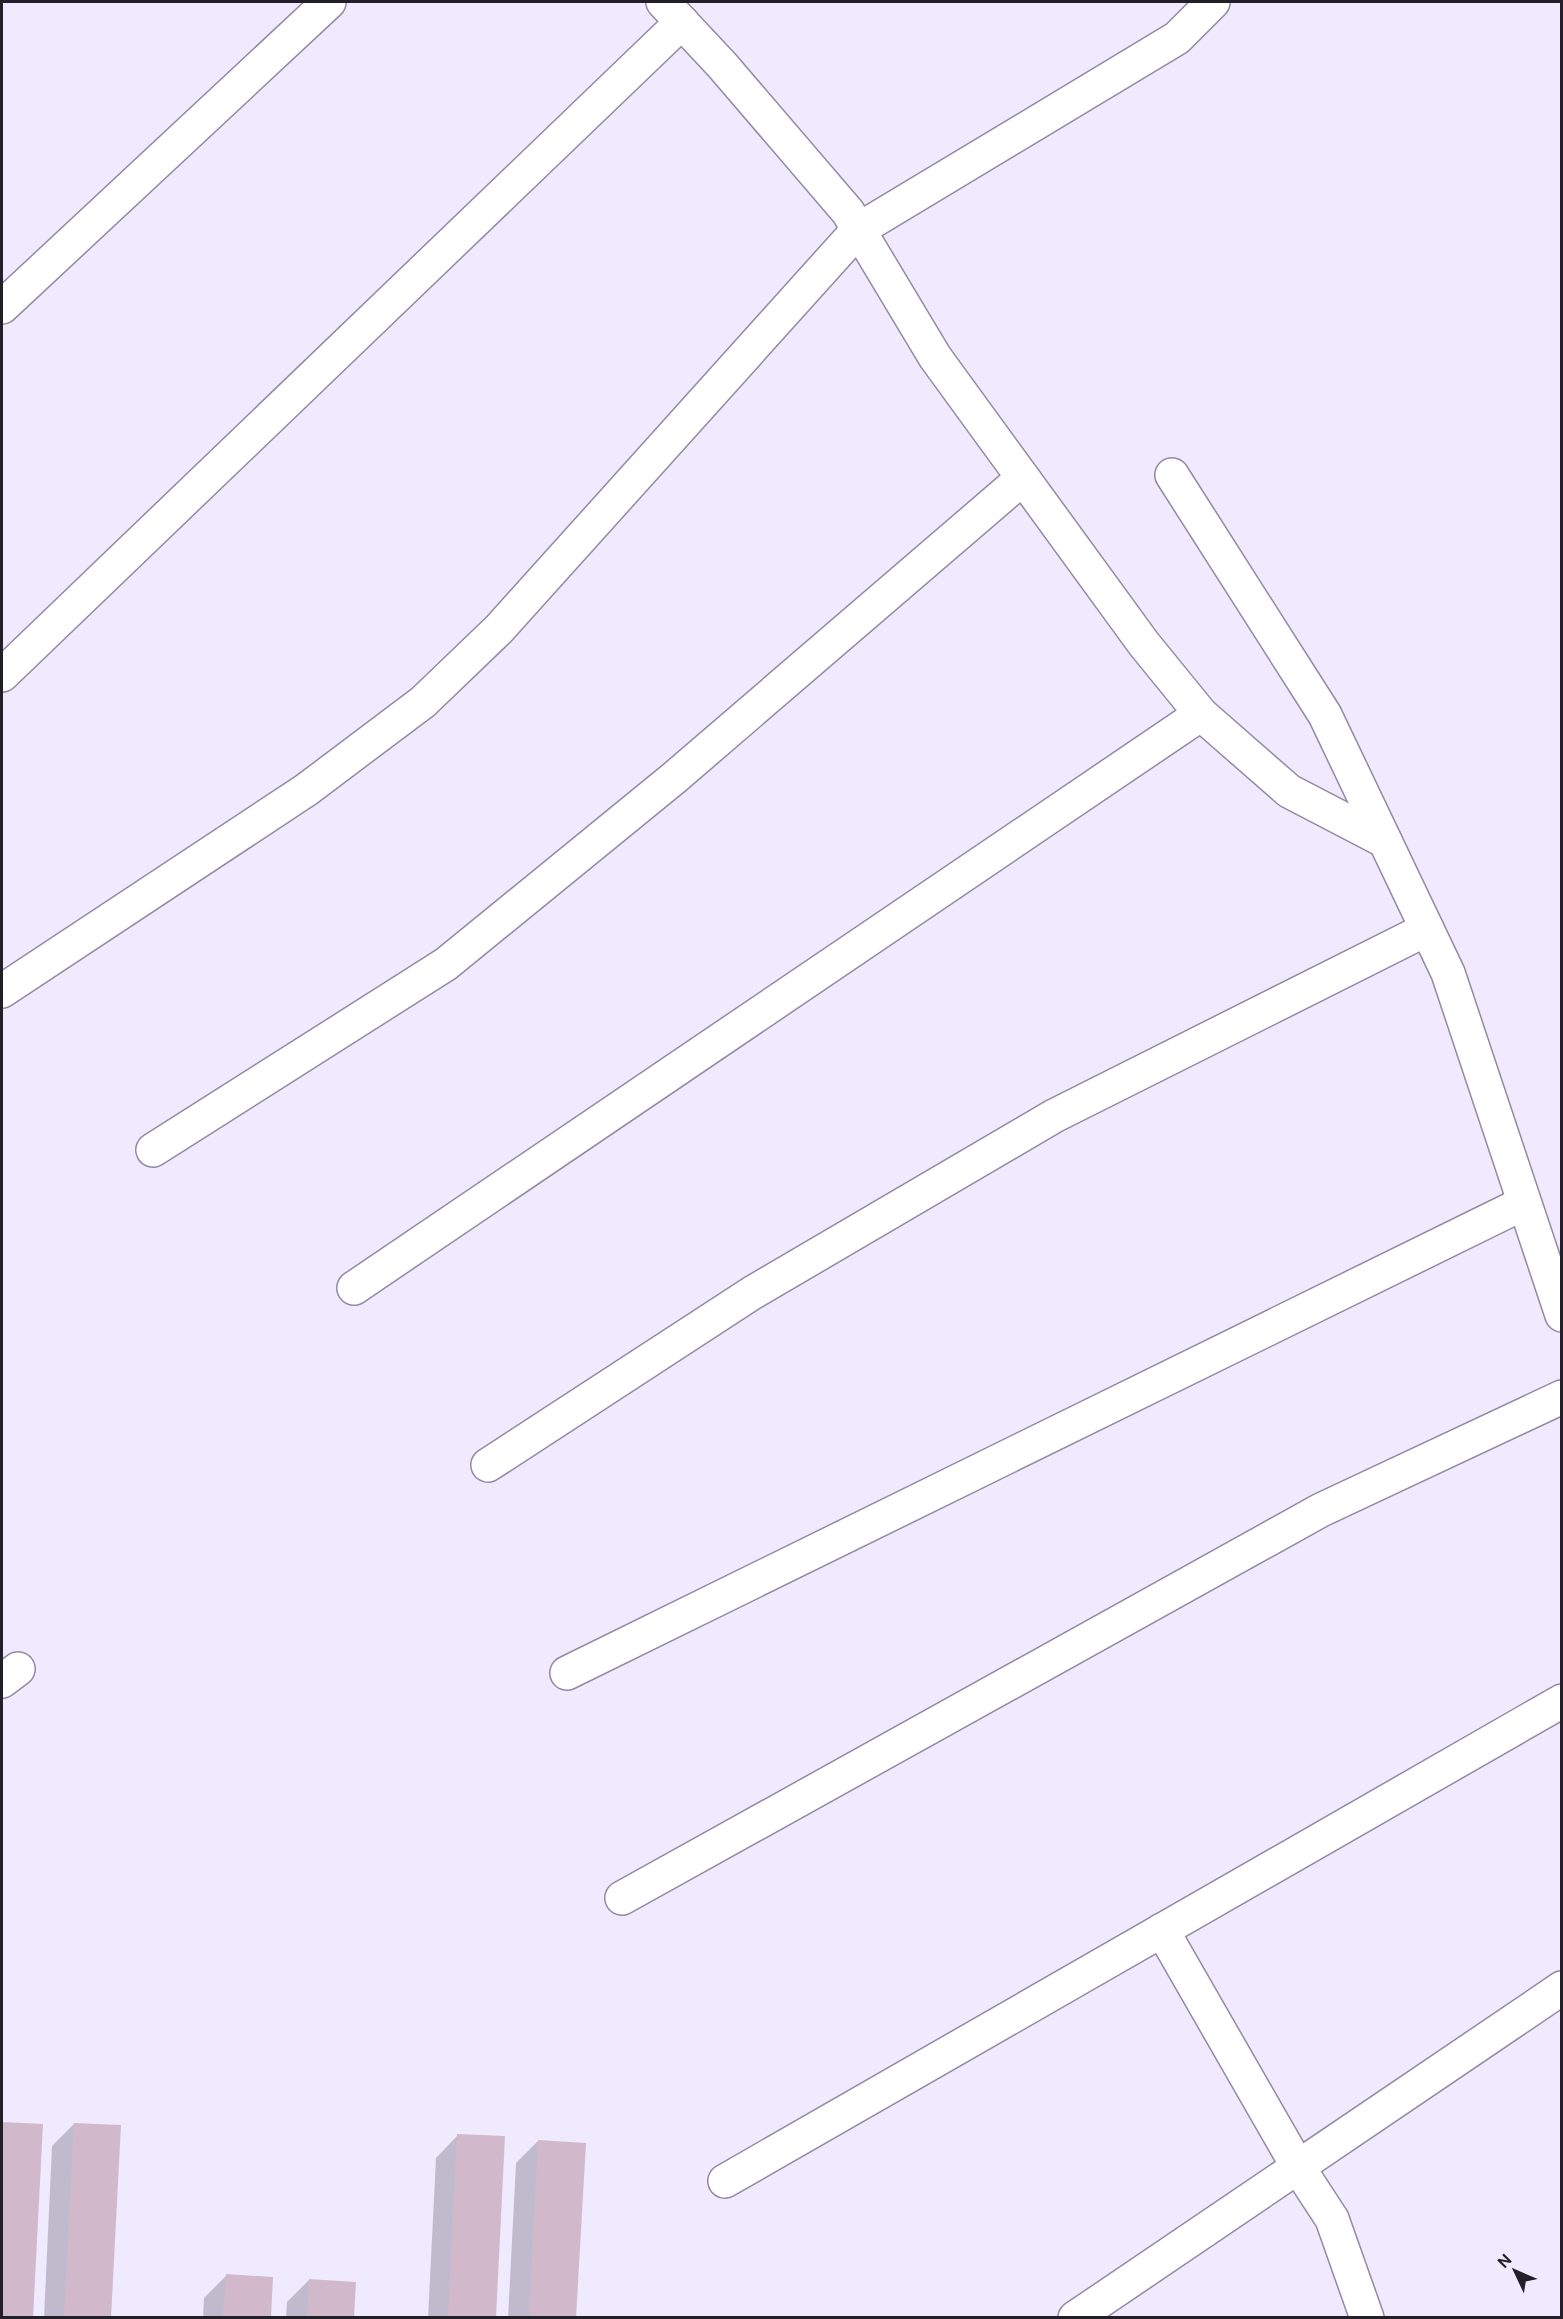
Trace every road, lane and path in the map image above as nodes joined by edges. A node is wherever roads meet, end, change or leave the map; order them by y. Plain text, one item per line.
1 (328, 2) edge
2 (1214, 2) edge
3 (672, 12) edge
4 (858, 230) junction
5 (2, 308) edge
6 (1172, 476) dead end
7 (1023, 478) junction
8 (2, 675) edge
9 (1202, 714) junction
10 (1385, 841) junction
11 (1427, 929) junction
12 (2, 991) edge
13 (153, 1150) dead end
14 (1524, 1203) junction
15 (354, 1288) dead end
16 (1562, 1315) edge
17 (1562, 1397) edge
18 (488, 1465) dead end
19 (567, 1673) dead end
20 (1562, 1701) edge
21 (622, 1898) dead end
22 (1162, 1930) junction
23 (1562, 1988) edge
24 (1298, 2167) junction
25 (725, 2181) dead end
26 (1075, 2318) edge
27 (1367, 2318) edge

1 - 5 street
2 - 4 street
3 - 4 street
3 - 8 street
4 - 7 street
4 - 12 street
6 - 10 street
7 - 9 street
7 - 13 street
9 - 10 street
9 - 15 street
10 - 11 street
11 - 14 street
11 - 18 street
14 - 16 street
14 - 19 street
17 - 21 street
20 - 22 street
22 - 24 street
22 - 25 street
23 - 24 street
24 - 26 street
24 - 27 street

